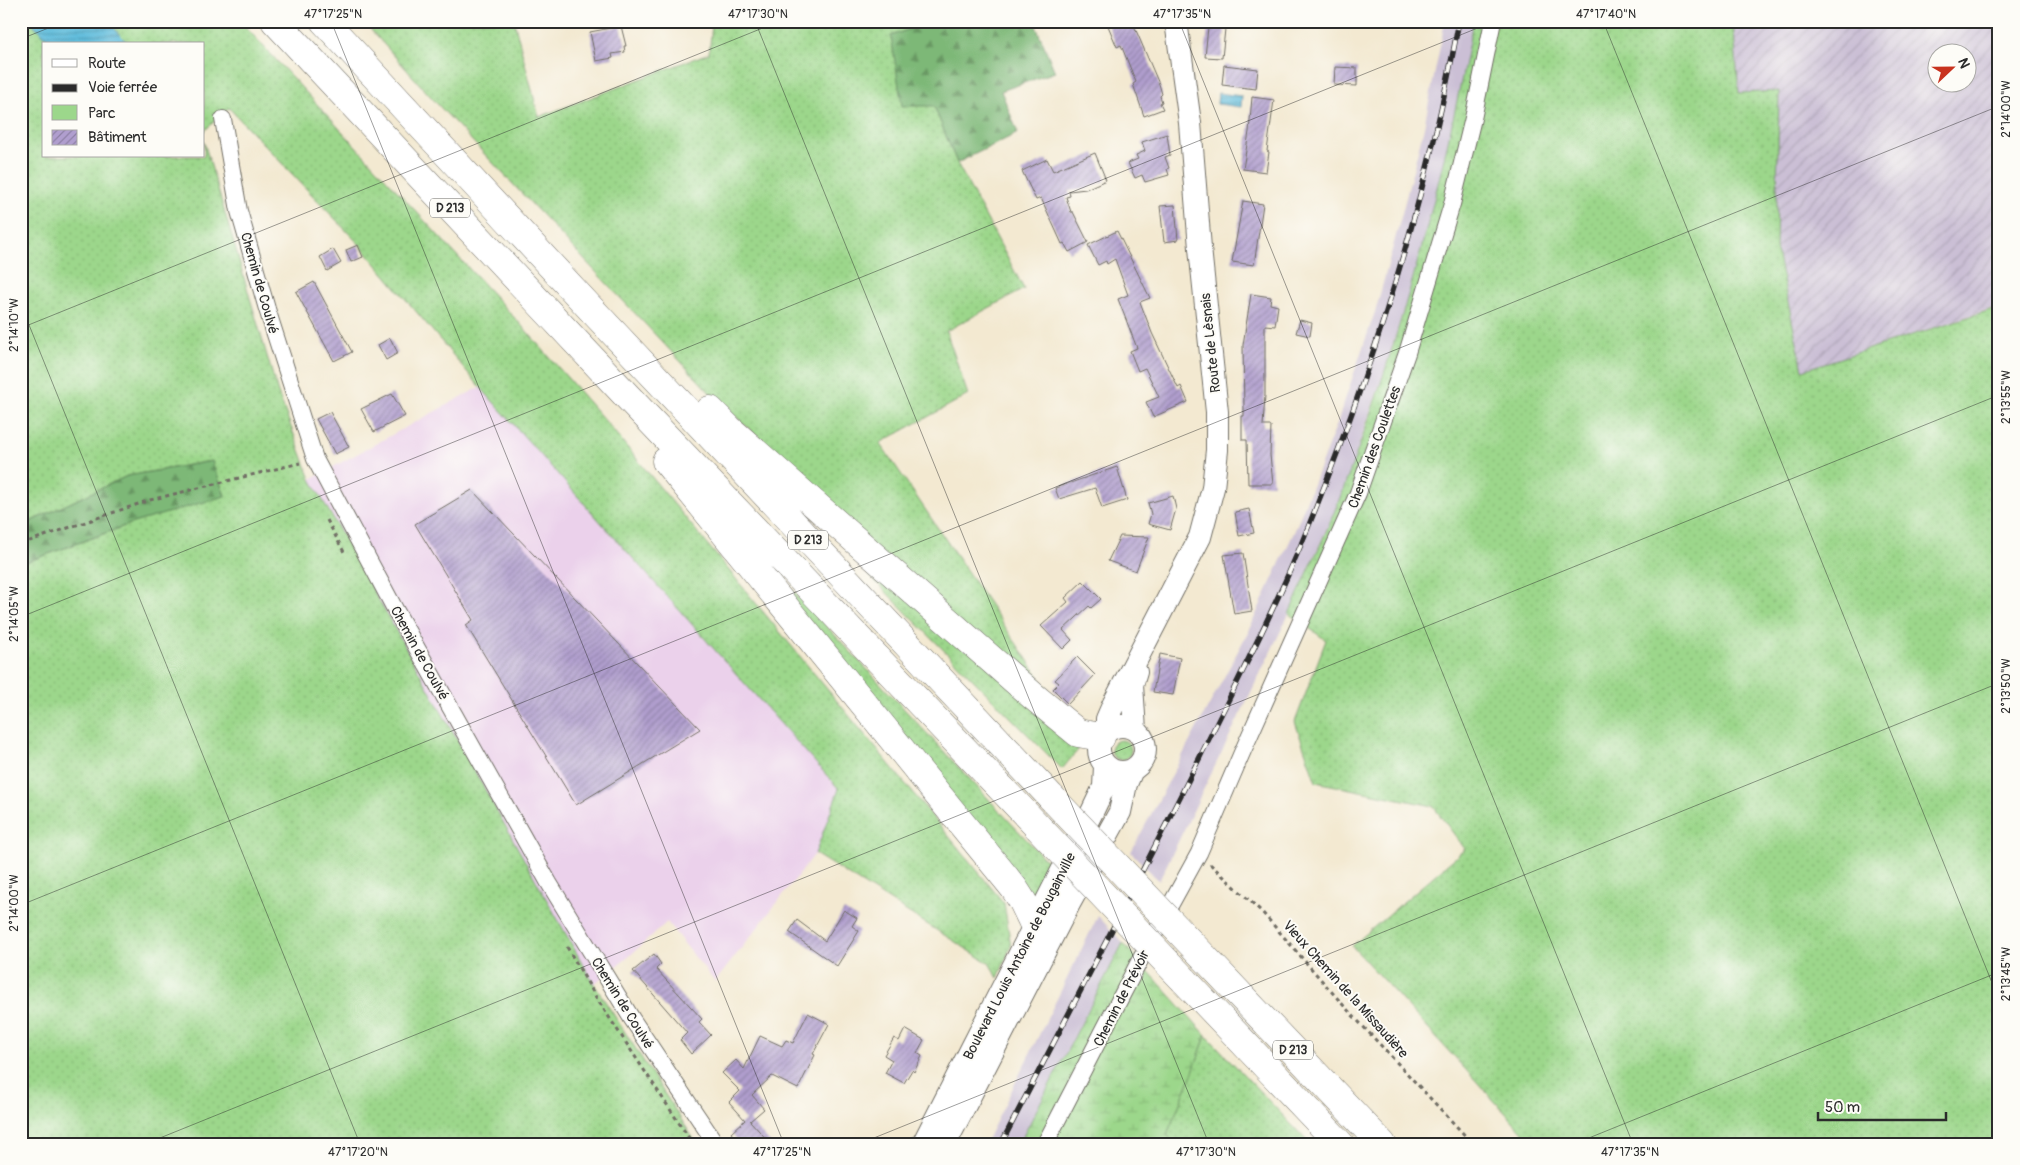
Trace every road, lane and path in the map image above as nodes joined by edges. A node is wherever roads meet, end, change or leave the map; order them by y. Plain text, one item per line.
1 (275, 21) edge
2 (324, 21) edge
3 (1176, 21) edge
4 (1493, 21) edge
5 (223, 119) dead end
6 (564, 280) junction
7 (625, 394) junction
8 (315, 459) junction
9 (21, 544) edge
10 (1142, 651) junction
11 (1135, 730) junction
12 (1104, 734) junction
13 (1105, 766) junction
14 (1132, 770) junction
15 (1199, 853) junction
16 (1034, 925) junction
17 (716, 1144) edge
18 (923, 1144) edge
19 (945, 1144) edge
20 (1045, 1144) edge
21 (1340, 1144) edge
22 (1382, 1144) edge
23 (1473, 1144) edge

1 - 7 highway, D 213
2 - 6 highway, D 213
3 - 10 main road, Route de Lèsnais
4 - 15 street, Chemin des Coulettes
5 - 8 street, Chemin de Coulvé
6 - 12 highway
6 - 22 highway, D 213, bridge
7 - 16 highway
7 - 21 highway, D 213, bridge
8 - 9 path
8 - 17 street, Chemin de Coulvé
10 - 11 main road, Route de Lèsnais
10 - 12 main road, Route de Lèsnais
11 - 12 main road
11 - 14 main road
12 - 13 main road
13 - 14 main road
13 - 16 main road, Boulevard Louis Antoine de Bougainville
14 - 19 main road, Boulevard Louis Antoine de Bougainville
15 - 20 street, Chemin de Prévoir
15 - 23 path, Vieux Chemin de la Missaudière
16 - 18 main road, Boulevard Louis Antoine de Bougainville

